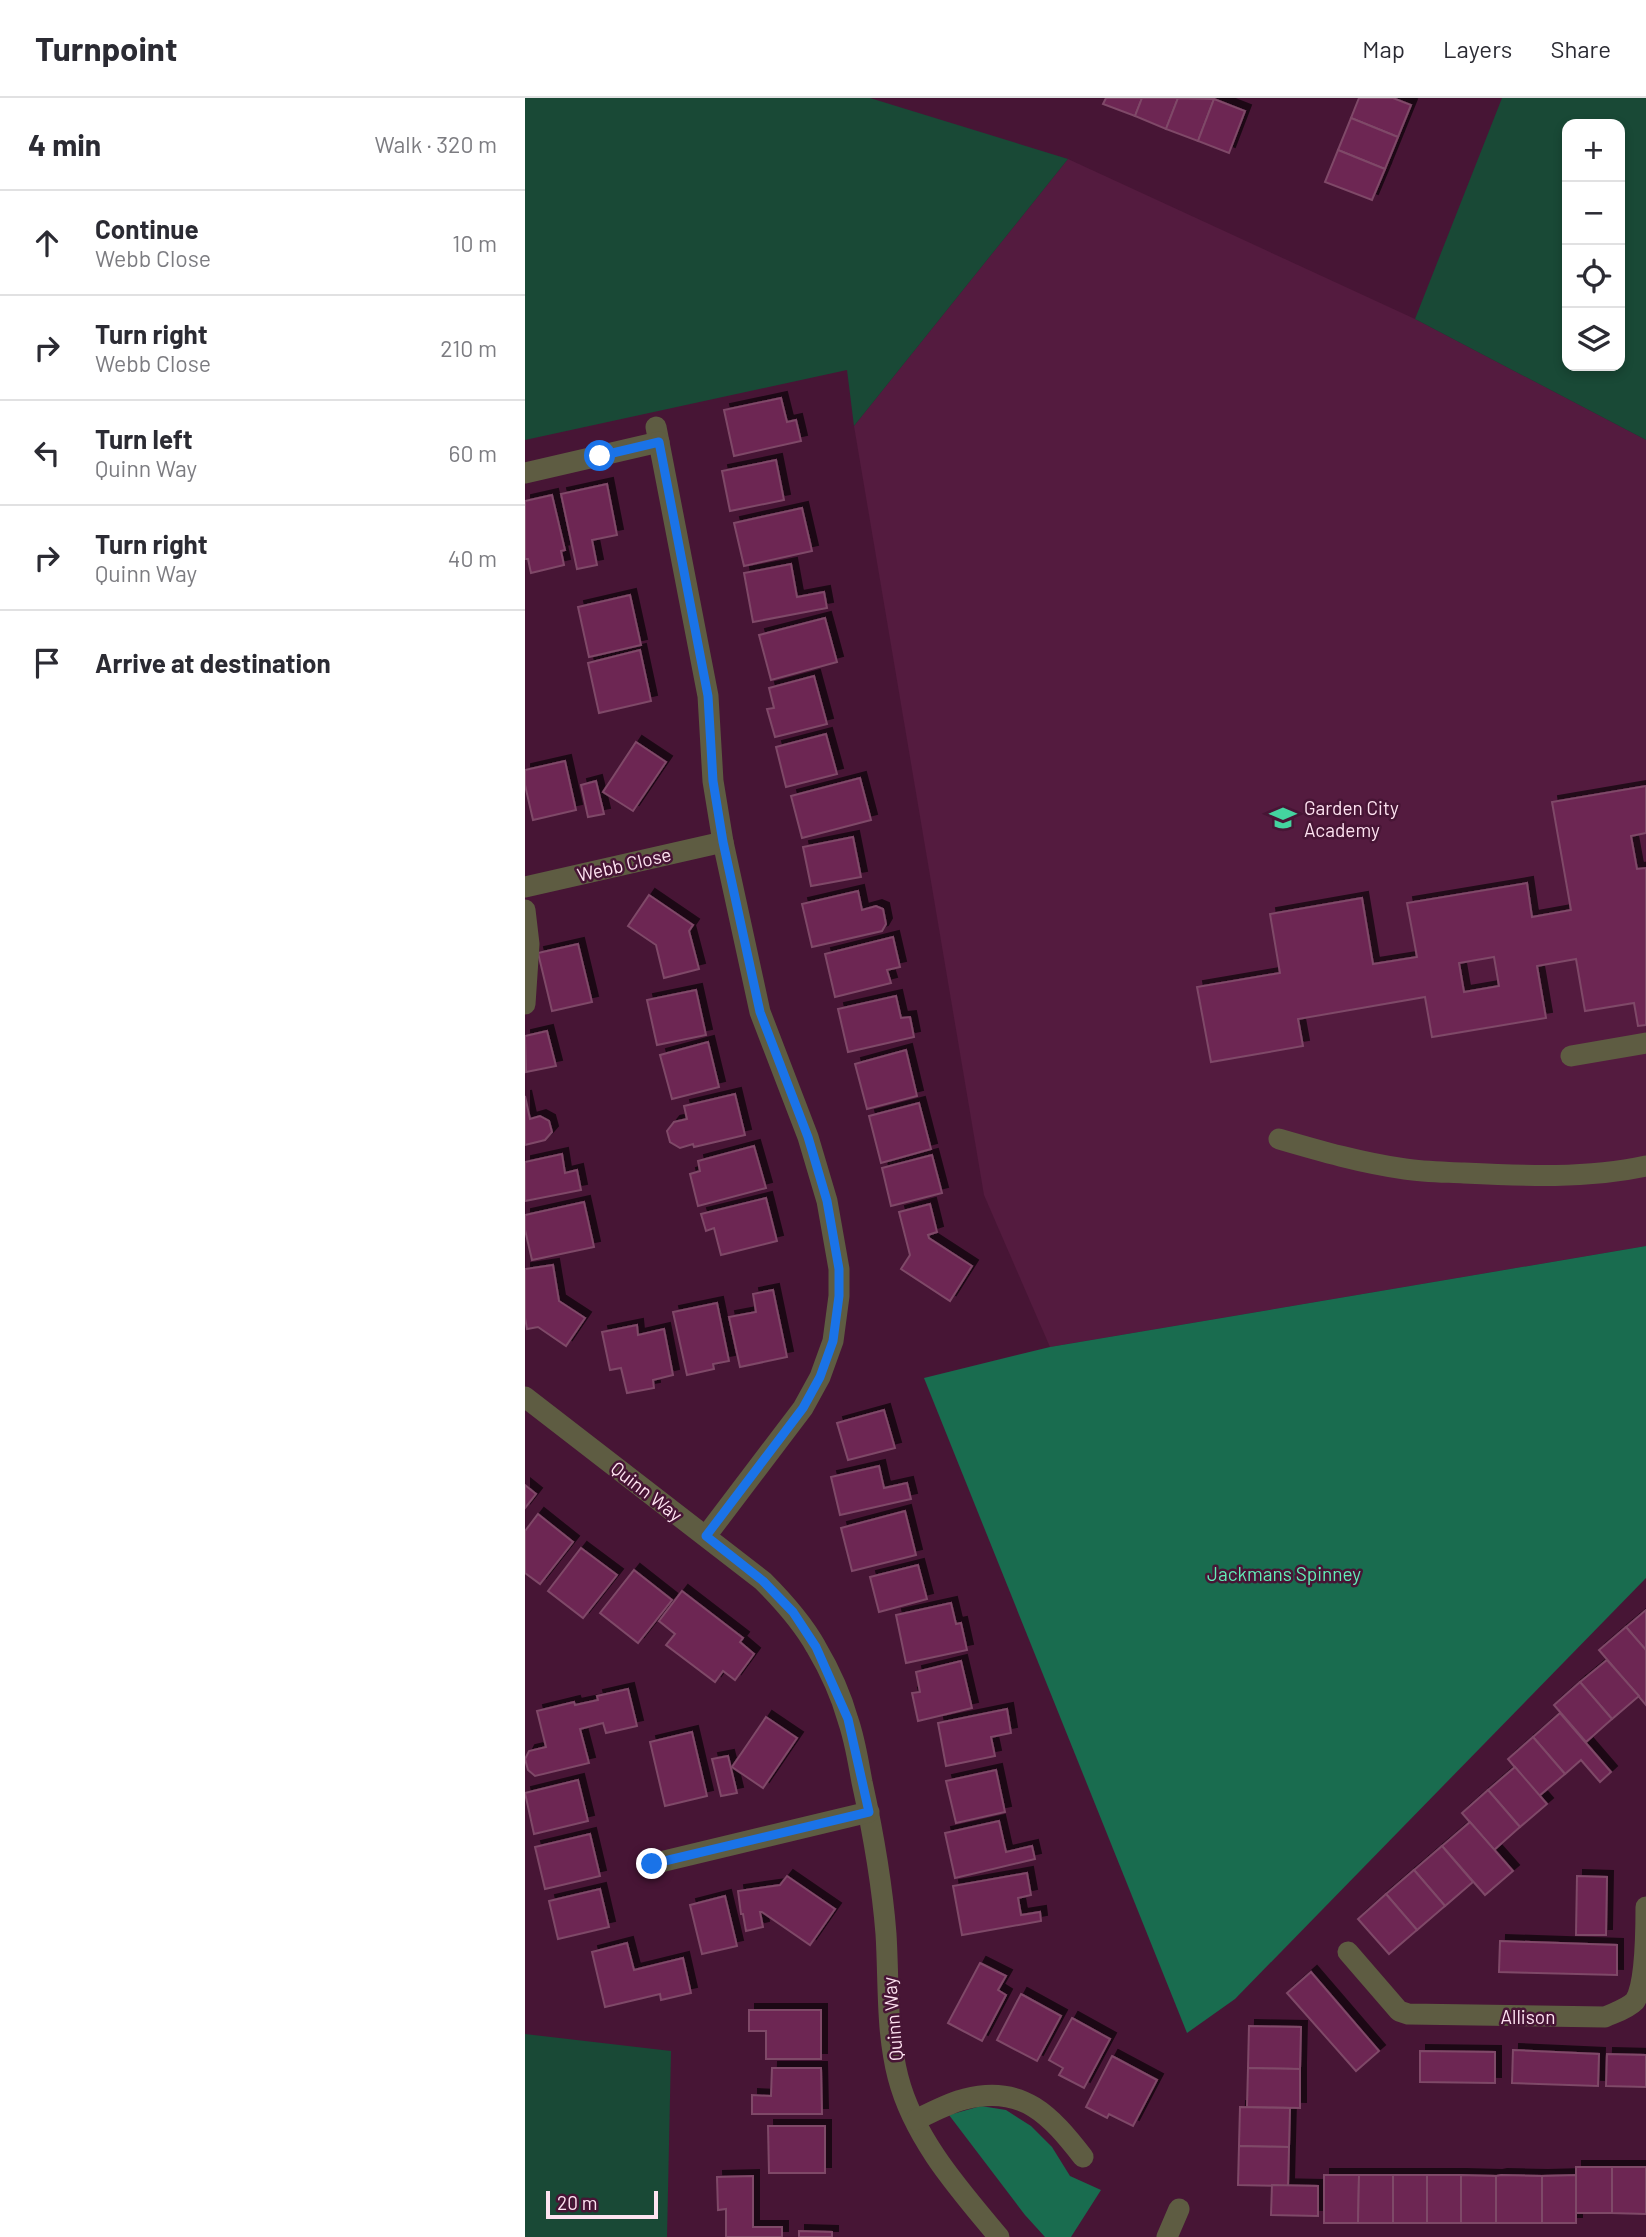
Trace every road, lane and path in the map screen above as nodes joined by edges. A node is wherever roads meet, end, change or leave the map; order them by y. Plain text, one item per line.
1 (525, 473) edge
2 (723, 842) junction
3 (525, 887) edge
4 (525, 910) edge
5 (525, 1004) edge
6 (1646, 1043) edge
7 (1571, 1056) dead end
8 (1279, 1139) dead end
9 (1646, 1166) edge
10 (525, 1397) edge
11 (706, 1536) junction
12 (869, 1812) junction
13 (652, 1864) dead end
14 (1646, 1907) edge
15 (1348, 1952) dead end
16 (915, 2120) junction
17 (1083, 2157) dead end
18 (1179, 2209) dead end
19 (999, 2237) edge
20 (1167, 2237) edge

1 - 2 street
2 - 3 street, Webb Close
2 - 11 street
4 - 5 street
6 - 7 street
8 - 9 street
10 - 11 street, Quinn Way
11 - 12 street, Quinn Way
12 - 13 street
12 - 16 street, Quinn Way
14 - 15 street, Allison
16 - 17 street
16 - 19 street, Quinn Way
18 - 20 street

